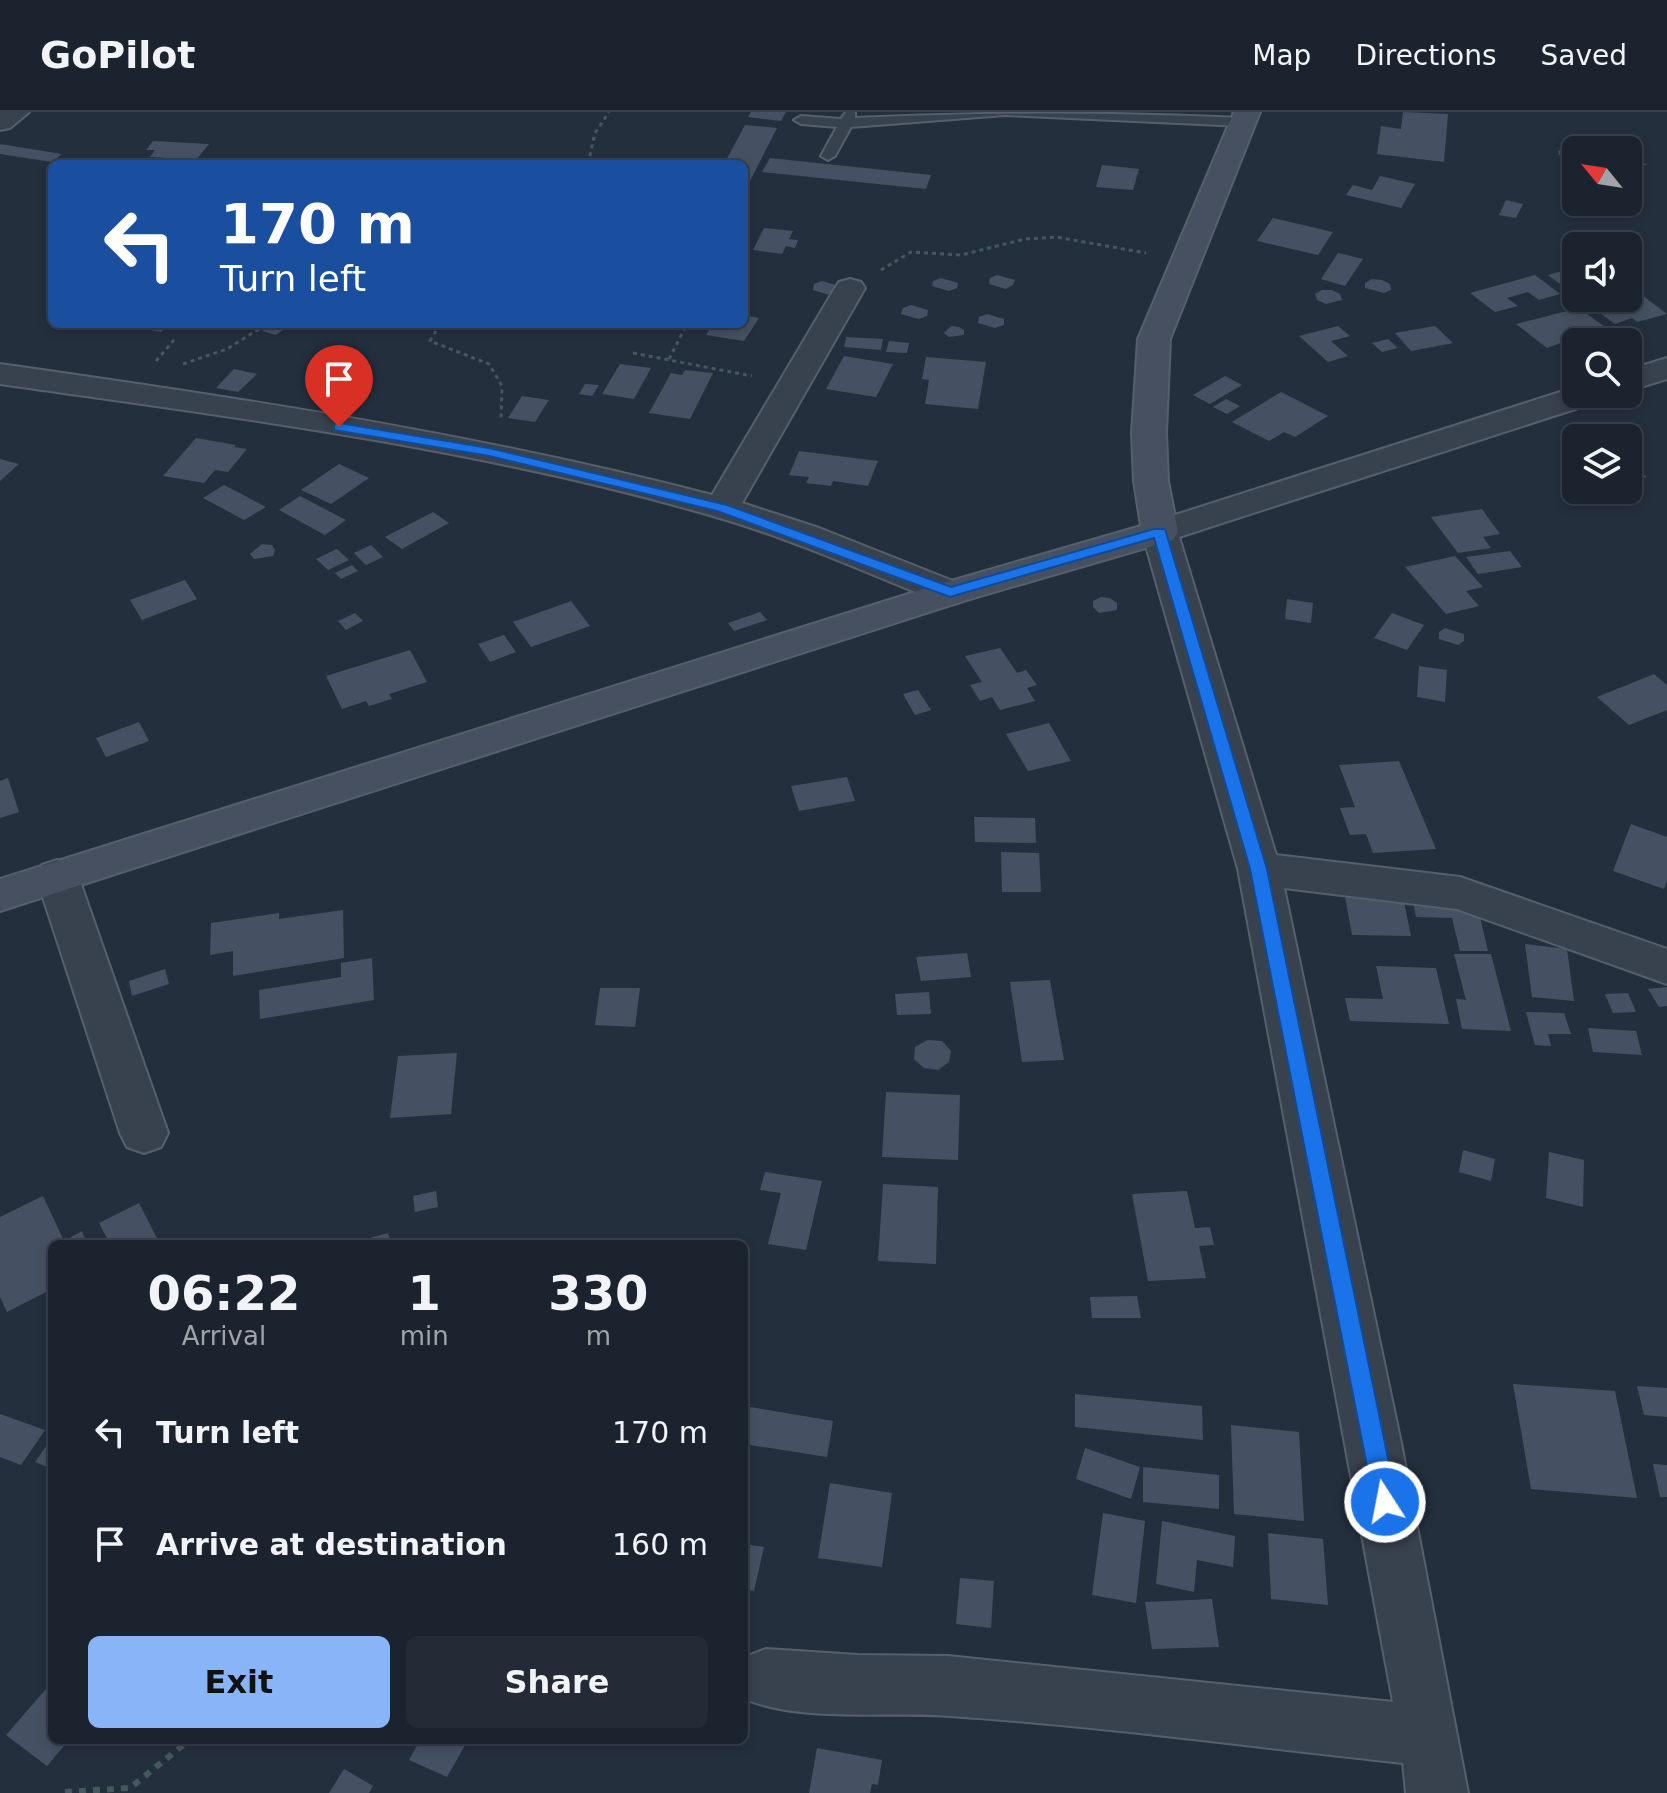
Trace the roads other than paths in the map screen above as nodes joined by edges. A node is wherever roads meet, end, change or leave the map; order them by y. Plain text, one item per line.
1 (16, 112) edge
2 (1001, 112) edge
3 (1009, 112) edge
4 (1244, 117) edge
5 (848, 118) edge
6 (801, 120) dead end
7 (0, 122) edge
8 (828, 156) dead end
9 (850, 288) road end
10 (1667, 368) edge
11 (0, 374) edge
12 (1642, 376) edge
13 (1562, 402) edge
14 (722, 508) junction
15 (1160, 532) junction
16 (950, 593) junction
17 (1259, 869) junction
18 (57, 876) junction
19 (0, 895) edge
20 (1667, 967) edge
21 (144, 1133) dead end
22 (766, 1678) dead end
23 (1429, 1736) junction
24 (1437, 1793) edge

1 - 7 street
2 - 5 lane
3 - 4 lane
4 - 15 street
5 - 6 lane
5 - 8 lane
9 - 14 street
10 - 12 street
11 - 14 street
13 - 15 street
14 - 16 street
15 - 16 street
15 - 17 street
16 - 18 street
17 - 20 street
17 - 23 street
18 - 19 street
18 - 21 street
22 - 23 street
23 - 24 street

